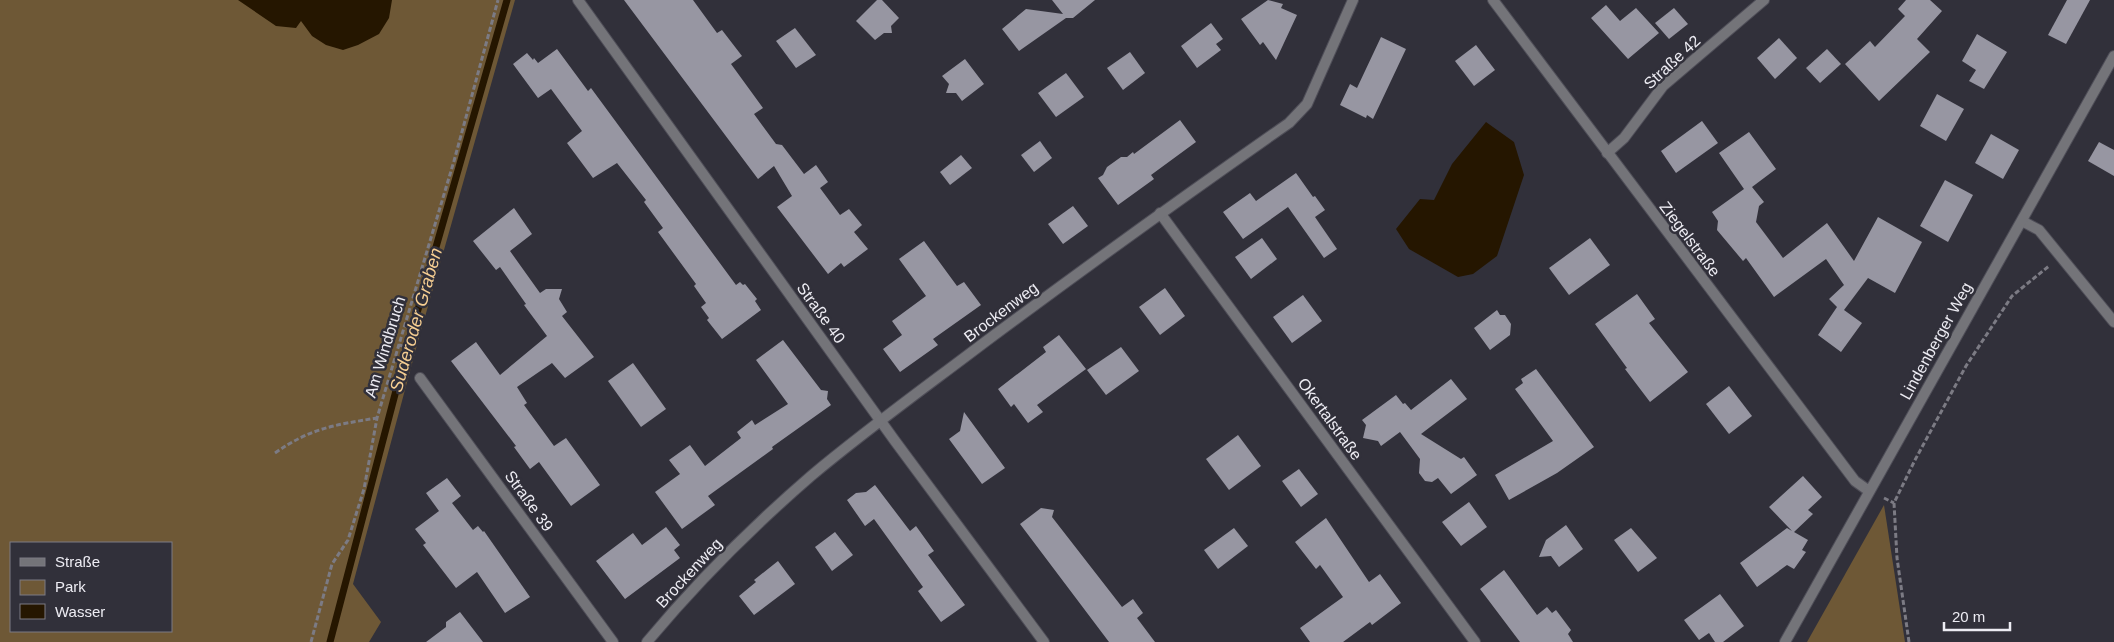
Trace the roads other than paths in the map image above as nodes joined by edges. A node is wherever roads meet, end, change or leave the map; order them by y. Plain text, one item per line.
1 (578, 0) edge
2 (1353, 0) edge
3 (1493, 0) edge
4 (1764, 0) edge
5 (2114, 56) edge
6 (1606, 153) junction
7 (1160, 213) junction
8 (2022, 221) junction
9 (2114, 322) edge
10 (420, 378) dead end
11 (880, 420) junction
12 (1869, 490) junction
13 (613, 642) edge
14 (648, 642) edge
15 (1044, 642) edge
16 (1475, 642) edge
17 (1785, 642) edge

1 - 11 street, Straße 40
2 - 7 street, Brockenweg
3 - 6 street, Ziegelstraße
4 - 6 street, Straße 42
5 - 8 street, Lindenberger Weg
6 - 12 street, Ziegelstraße
7 - 11 street, Brockenweg
7 - 16 street, Okertalstraße
8 - 9 street
8 - 12 street, Lindenberger Weg
10 - 13 street, Straße 39
11 - 14 street, Brockenweg
11 - 15 street, Straße 40
12 - 17 street, Lindenberger Weg

